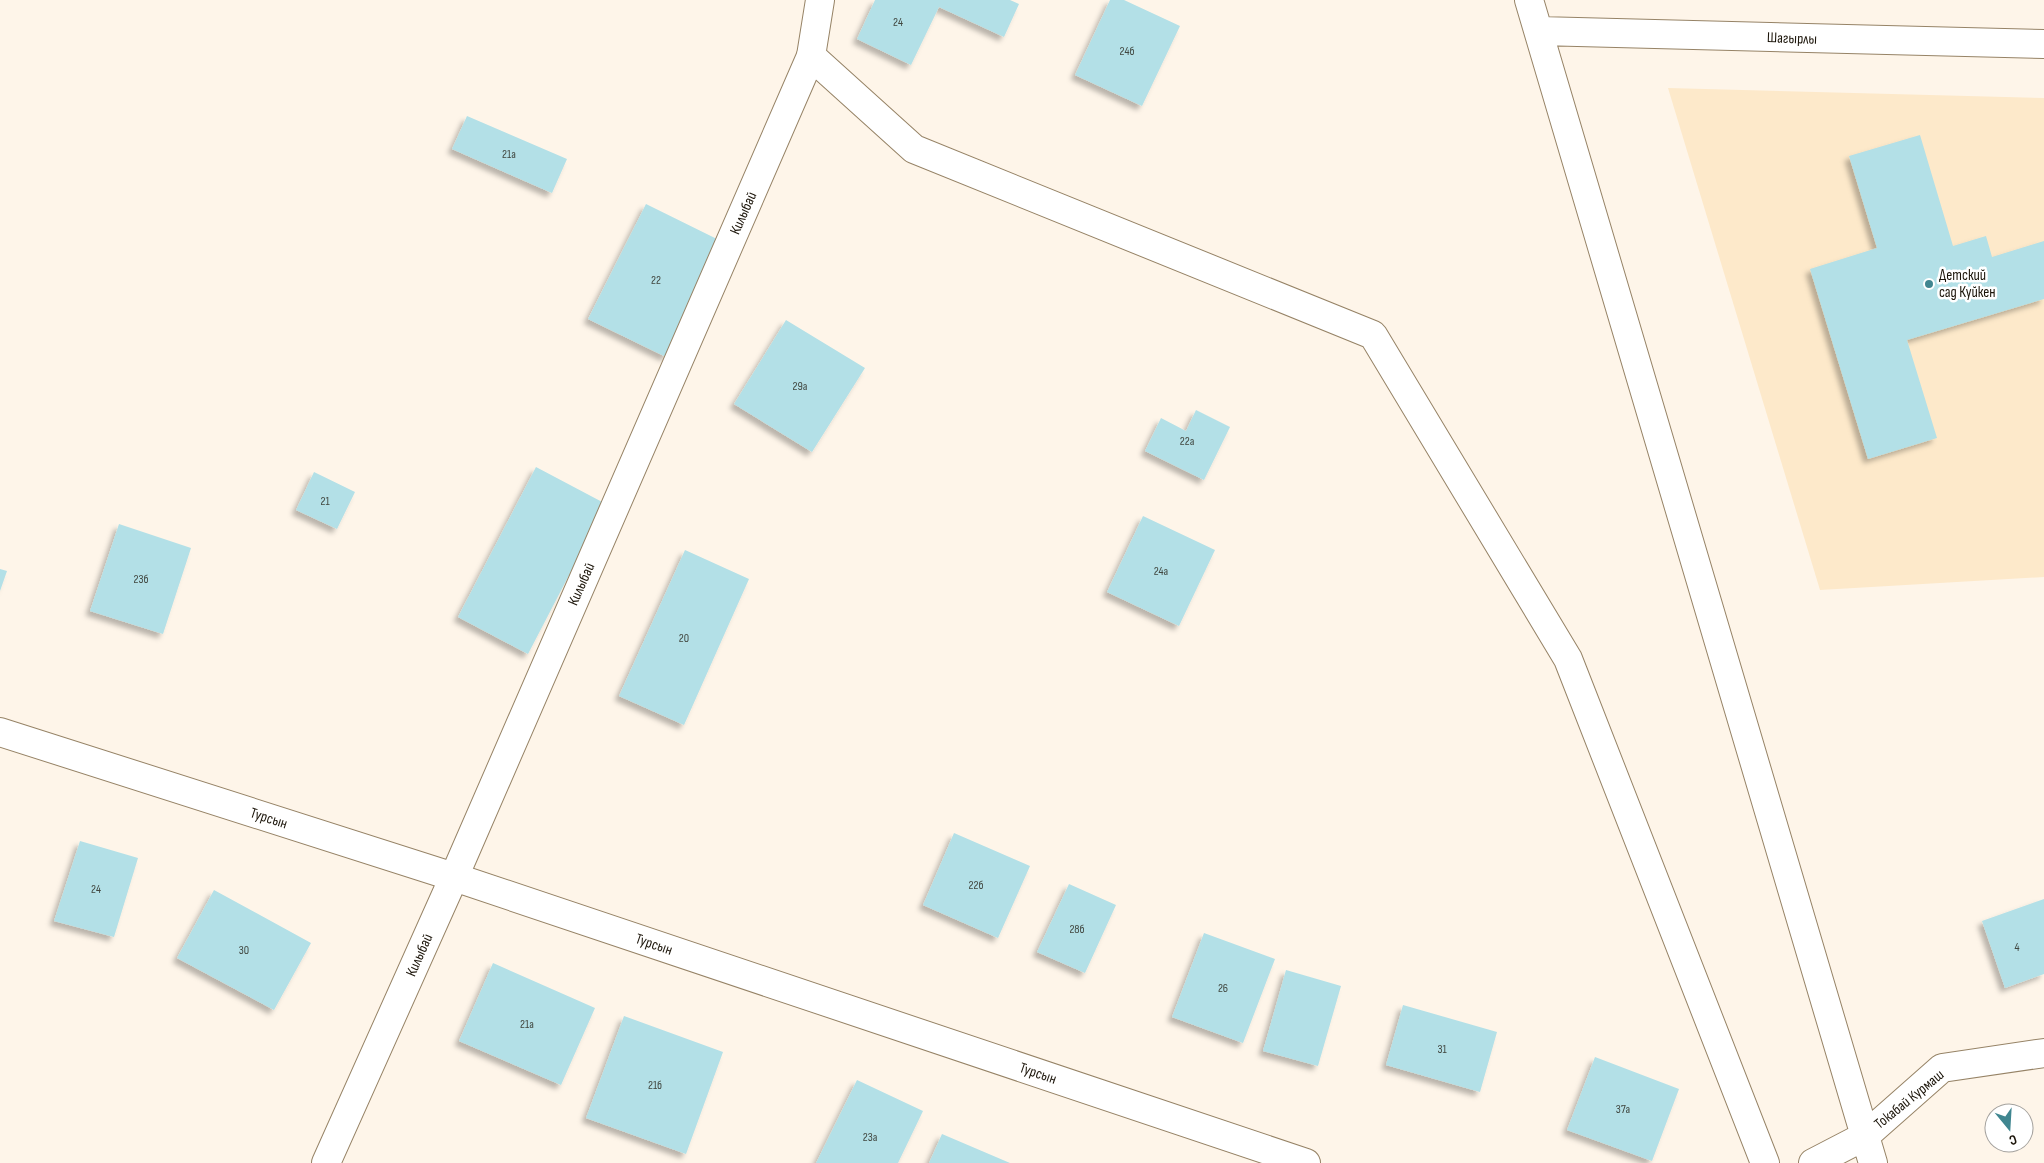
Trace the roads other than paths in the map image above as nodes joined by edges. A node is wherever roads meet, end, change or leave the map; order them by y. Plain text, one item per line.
1 (820, 0) edge
2 (1529, 0) edge
3 (1539, 31) junction
4 (2044, 44) edge
5 (811, 56) junction
6 (0, 732) edge
7 (454, 877) junction
8 (2044, 1052) edge
9 (1865, 1136) junction
10 (326, 1163) edge
11 (1306, 1163) edge
12 (1765, 1163) edge
13 (1813, 1163) edge
14 (1873, 1163) edge

1 - 5 street, Килыбай
2 - 3 street
3 - 4 street, Шагырлы
3 - 9 street
5 - 7 street, Килыбай
5 - 12 street
6 - 7 street, Турсын
7 - 10 street, Килыбай
7 - 11 street, Турсын
8 - 9 street, Токабай Курмаш
9 - 13 street, Токабай Курмаш
9 - 14 street

